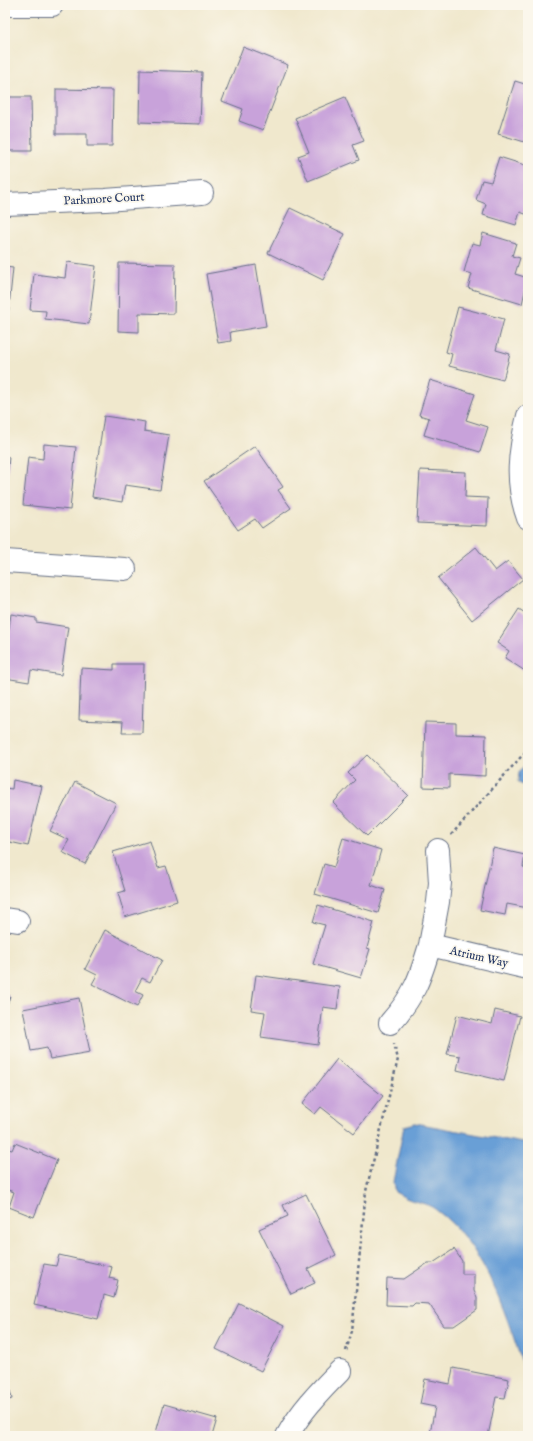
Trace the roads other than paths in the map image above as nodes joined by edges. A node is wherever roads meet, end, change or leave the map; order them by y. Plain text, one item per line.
1 (5, 5) edge
2 (52, 5) edge
3 (202, 193) dead end
4 (5, 204) edge
5 (528, 416) edge
6 (528, 518) edge
7 (5, 561) edge
8 (125, 569) dead end
9 (438, 850) road end
10 (430, 945) junction
11 (528, 968) edge
12 (390, 1023) road end
13 (340, 1371) road end
14 (287, 1436) edge

1 - 2 street
3 - 4 street, Parkmore Court
5 - 6 street
7 - 8 street
9 - 10 street
10 - 11 street, Atrium Way
10 - 12 street
13 - 14 street

